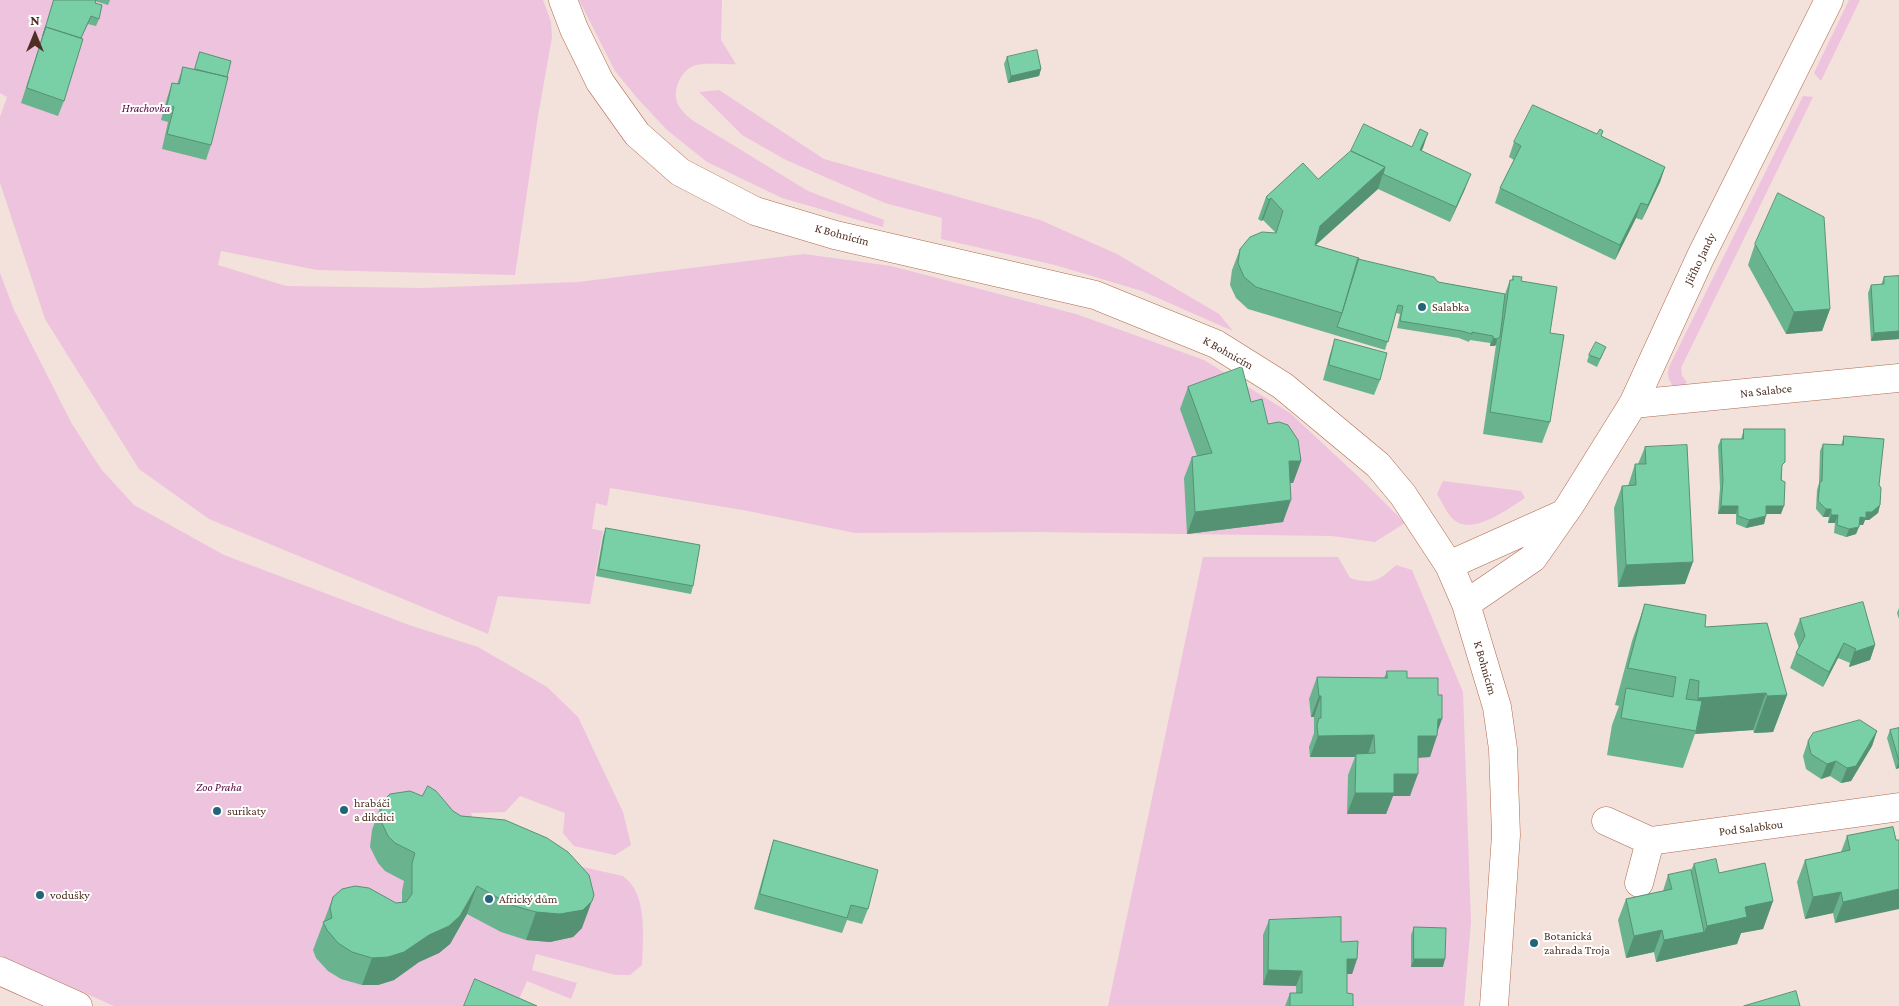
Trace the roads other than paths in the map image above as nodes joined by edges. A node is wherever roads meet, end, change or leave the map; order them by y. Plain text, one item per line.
1 (563, 0) edge
2 (1829, 0) edge
3 (1899, 378) edge
4 (1633, 404) junction
5 (1563, 514) junction
6 (1449, 565) junction
7 (1466, 604) junction
8 (1899, 808) edge
9 (1606, 821) dead end
10 (1650, 842) junction
11 (1639, 883) dead end
12 (0, 971) edge
13 (78, 1006) edge
14 (1494, 1006) edge

1 - 6 street, K Bohnicím
2 - 4 street, Jiřího Jandy
3 - 4 street, Na Salabce
4 - 5 street, Jiřího Jandy
5 - 6 street
5 - 7 street, Jiřího Jandy
6 - 7 street, K Bohnicím
7 - 14 street, K Bohnicím
8 - 10 street, Pod Salabkou
9 - 10 street
10 - 11 street
12 - 13 street

